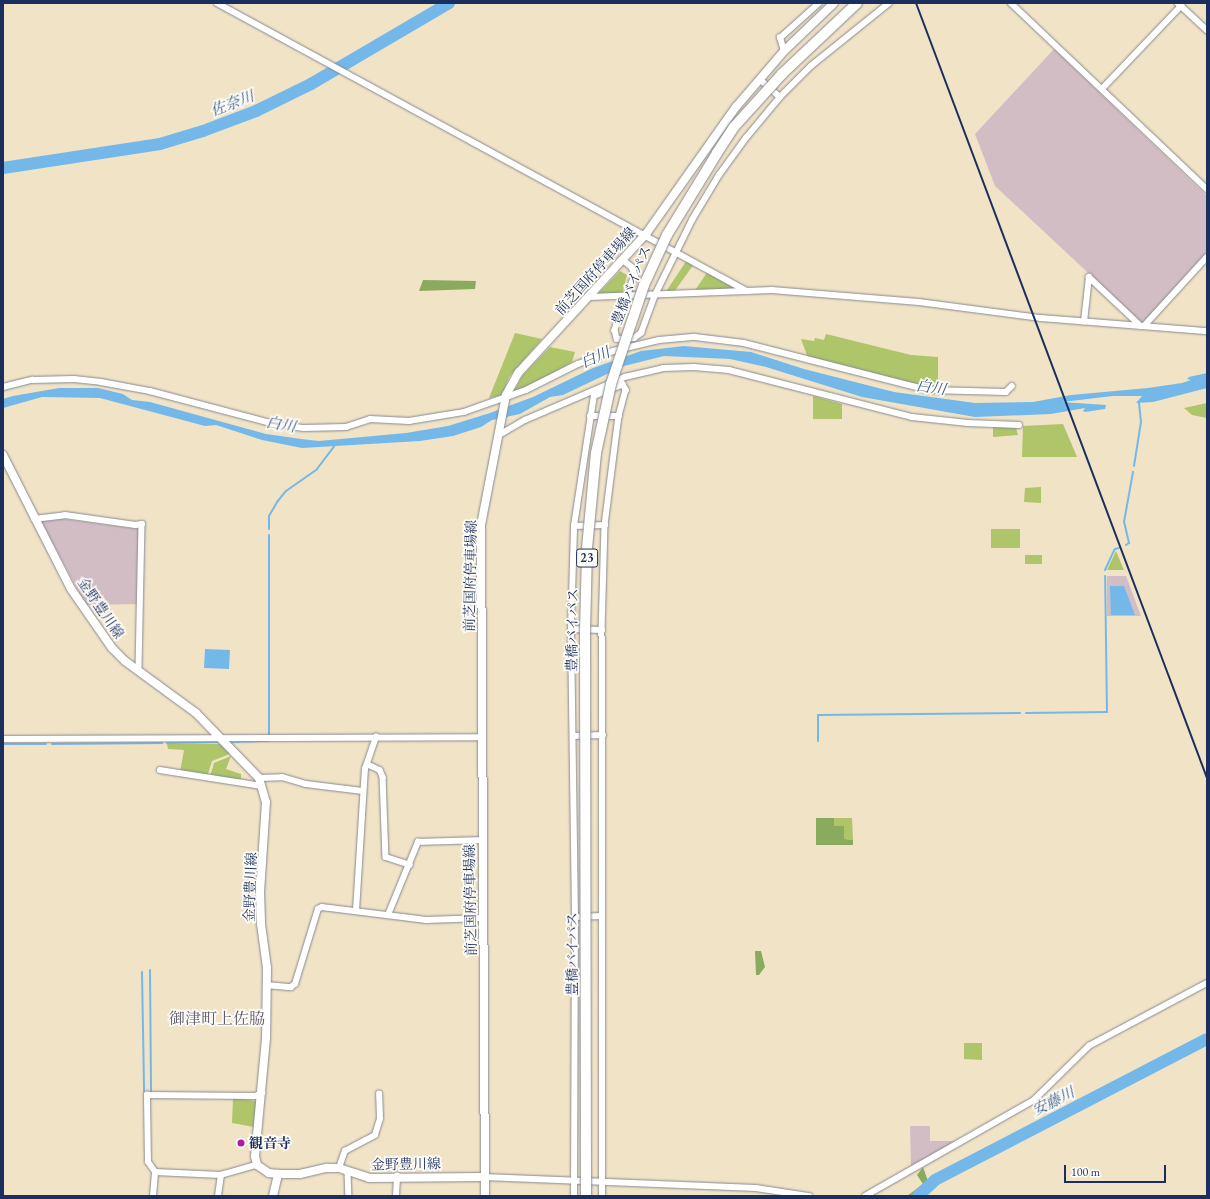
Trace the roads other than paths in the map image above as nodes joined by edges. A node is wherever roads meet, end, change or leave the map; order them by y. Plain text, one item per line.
1 (217, 3) edge
2 (819, 3) edge
3 (834, 3) edge
4 (850, 3) edge
5 (857, 3) edge
6 (889, 3) edge
7 (1010, 3) edge
8 (1179, 5) edge
9 (1207, 30) edge
10 (784, 52) junction
11 (760, 79) junction
12 (1102, 89) junction
13 (780, 98) junction
14 (1207, 189) edge
15 (646, 234) junction
16 (676, 252) junction
17 (1207, 257) edge
18 (623, 260) junction
19 (747, 291) junction
20 (655, 295) junction
21 (628, 296) junction
22 (589, 298) junction
23 (1084, 322) junction
24 (1142, 326) junction
25 (1207, 331) edge
26 (1012, 386) dead end
27 (3, 387) edge
28 (506, 396) junction
29 (590, 416) junction
30 (619, 416) junction
31 (1019, 425) dead end
32 (500, 432) junction
33 (3, 455) edge
34 (34, 518) junction
35 (605, 525) junction
36 (574, 526) junction
37 (571, 629) junction
38 (602, 630) junction
39 (139, 671) junction
40 (603, 735) junction
41 (573, 736) junction
42 (376, 737) junction
43 (482, 737) junction
44 (223, 738) junction
45 (3, 739) edge
46 (367, 764) junction
47 (160, 770) dead end
48 (260, 782) junction
49 (363, 791) junction
50 (482, 840) junction
51 (410, 865) junction
52 (356, 911) junction
53 (388, 915) junction
54 (602, 916) junction
55 (575, 917) junction
56 (484, 918) junction
57 (1207, 983) edge
58 (266, 985) junction
59 (262, 1093) junction
60 (379, 1094) dead end
61 (257, 1165) junction
62 (339, 1168) junction
63 (155, 1172) junction
64 (348, 1172) junction
65 (278, 1174) junction
66 (221, 1175) junction
67 (397, 1176) junction
68 (484, 1177) junction
69 (574, 1181) junction
70 (603, 1182) junction
71 (153, 1196) edge
72 (218, 1196) edge
73 (273, 1196) edge
74 (349, 1196) edge
75 (396, 1196) edge
76 (485, 1196) edge
77 (574, 1196) edge
78 (581, 1196) edge
79 (586, 1196) edge
80 (603, 1196) edge
81 (809, 1196) edge
82 (865, 1196) edge

1 - 15 street
2 - 10 street
3 - 10 main road, 前芝国府停車場線
4 - 78 highway, 豊橋バイパス / 23
5 - 79 highway, 豊橋バイパス / 23, bridge
6 - 13 street
7 - 12 street
8 - 9 street
8 - 12 street
10 - 11 main road, 前芝国府停車場線
11 - 13 street
11 - 15 main road, 前芝国府停車場線
12 - 14 street
13 - 16 street
15 - 16 street
15 - 18 main road, 前芝国府停車場線
16 - 19 street
16 - 20 street
17 - 24 street
18 - 21 street
18 - 22 main road, 前芝国府停車場線
19 - 20 street
19 - 23 street
20 - 21 street
20 - 21 street
21 - 22 street
22 - 28 main road, 前芝国府停車場線
23 - 24 street
23 - 24 street
24 - 25 street
26 - 28 street
27 - 28 street
28 - 32 main road, 前芝国府停車場線
29 - 30 street
29 - 30 street
29 - 36 street
30 - 35 street
31 - 32 street
32 - 43 main road, 前芝国府停車場線
33 - 34 main road, 金野豊川線
34 - 39 main road, 金野豊川線
34 - 39 street
35 - 36 street
35 - 38 street
36 - 37 street
37 - 38 street
37 - 41 street
38 - 40 street
39 - 44 main road, 金野豊川線
40 - 41 street
40 - 54 street
41 - 55 street
42 - 43 street
42 - 44 street
42 - 46 street
43 - 50 main road, 前芝国府停車場線
44 - 45 street
44 - 48 main road, 金野豊川線
46 - 49 street
46 - 51 street
47 - 48 street
48 - 49 street
48 - 58 main road, 金野豊川線
49 - 52 street
50 - 51 street
50 - 56 main road, 前芝国府停車場線
51 - 53 street
52 - 53 street
52 - 58 street
53 - 56 street
54 - 55 street
54 - 70 street
55 - 69 street
56 - 68 main road, 前芝国府停車場線
57 - 82 street
58 - 59 main road, 金野豊川線
59 - 61 main road, 金野豊川線
59 - 63 street
60 - 62 street
61 - 65 main road, 金野豊川線
61 - 66 street
62 - 64 main road, 金野豊川線
62 - 65 main road, 金野豊川線
63 - 66 street
63 - 71 street
64 - 67 main road, 金野豊川線
64 - 74 street
65 - 73 main road
66 - 72 street
67 - 68 main road, 金野豊川線
67 - 75 street
68 - 69 street
68 - 76 main road
69 - 70 street
69 - 77 street
70 - 80 street
70 - 81 street

